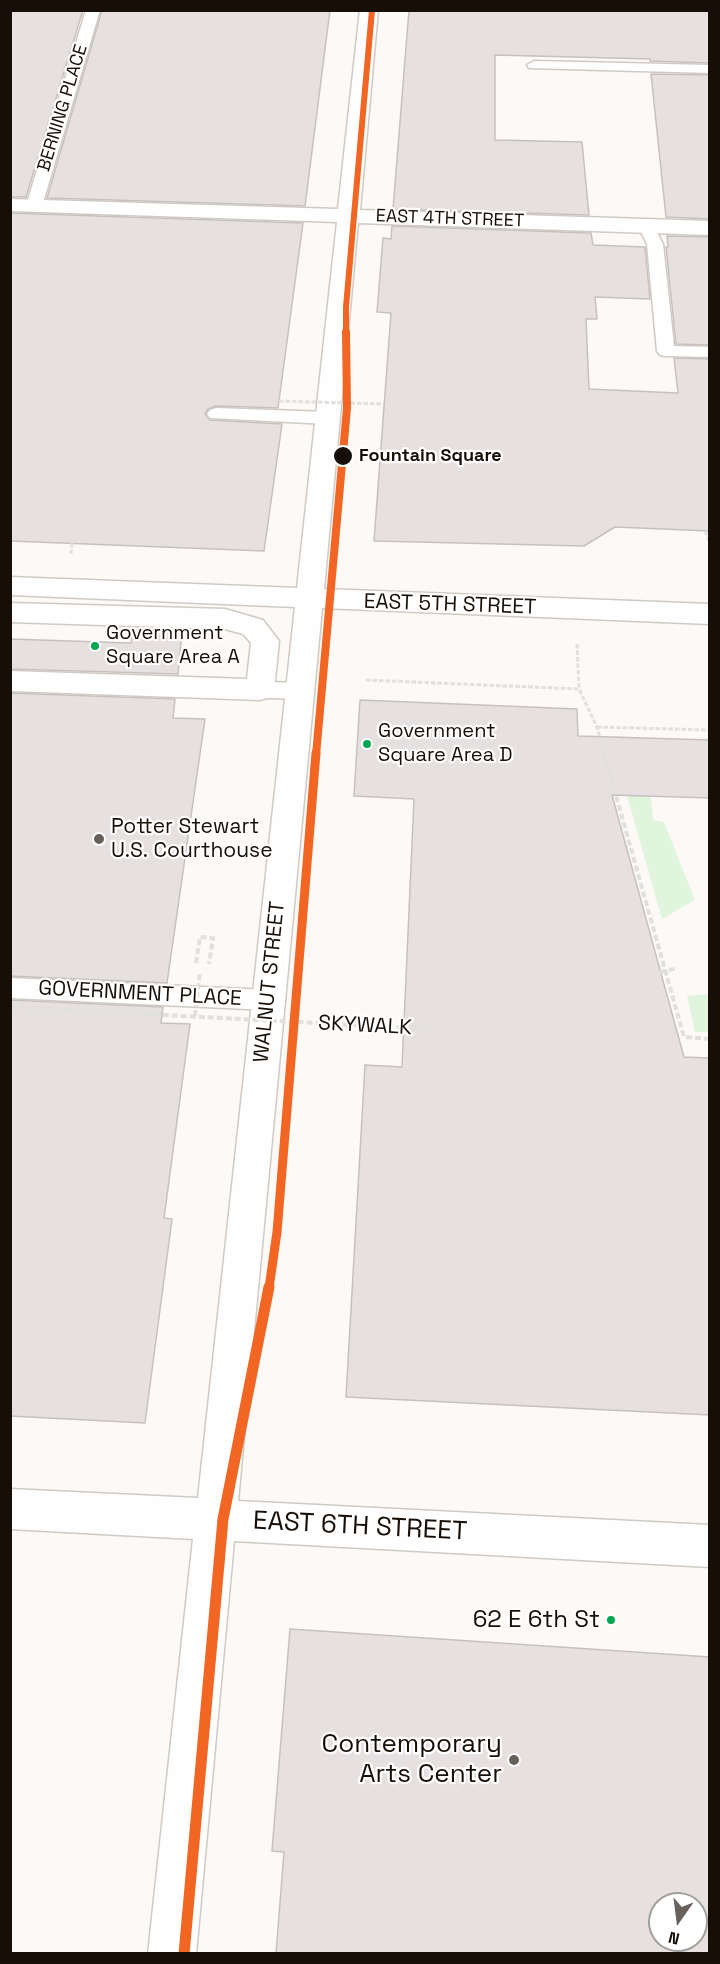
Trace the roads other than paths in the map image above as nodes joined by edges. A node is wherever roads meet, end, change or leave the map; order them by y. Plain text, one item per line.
1 (93, 10) edge
2 (369, 10) edge
3 (534, 65) dead end
4 (710, 69) edge
5 (10, 205) edge
6 (34, 206) junction
7 (348, 216) junction
8 (646, 226) junction
9 (710, 228) edge
10 (710, 352) edge
11 (216, 414) dead end
12 (328, 418) junction
13 (10, 586) edge
14 (309, 598) junction
15 (10, 612) edge
16 (710, 614) edge
17 (10, 681) edge
18 (260, 690) junction
19 (300, 691) junction
20 (10, 988) edge
21 (268, 1000) junction
22 (10, 1509) edge
23 (216, 1520) junction
24 (710, 1546) edge
25 (172, 1953) edge

1 - 6 lane, BERNING PLACE
2 - 7 street, WALNUT STREET
3 - 4 lane
5 - 6 street, EAST 4TH STREET
6 - 7 street, EAST 4TH STREET
7 - 8 street, EAST 4TH STREET
7 - 12 street, WALNUT STREET
8 - 9 street, EAST 4TH STREET
8 - 10 lane
11 - 12 lane
12 - 14 street, WALNUT STREET
13 - 14 street, EAST 5TH STREET
14 - 16 street, EAST 5TH STREET
14 - 19 street, WALNUT STREET
15 - 18 street
17 - 18 lane
18 - 19 lane
19 - 21 street, WALNUT STREET
20 - 21 lane, GOVERNMENT PLACE
21 - 23 street, WALNUT STREET
22 - 23 street, EAST 6TH STREET
23 - 24 street, EAST 6TH STREET
23 - 25 street, WALNUT STREET

